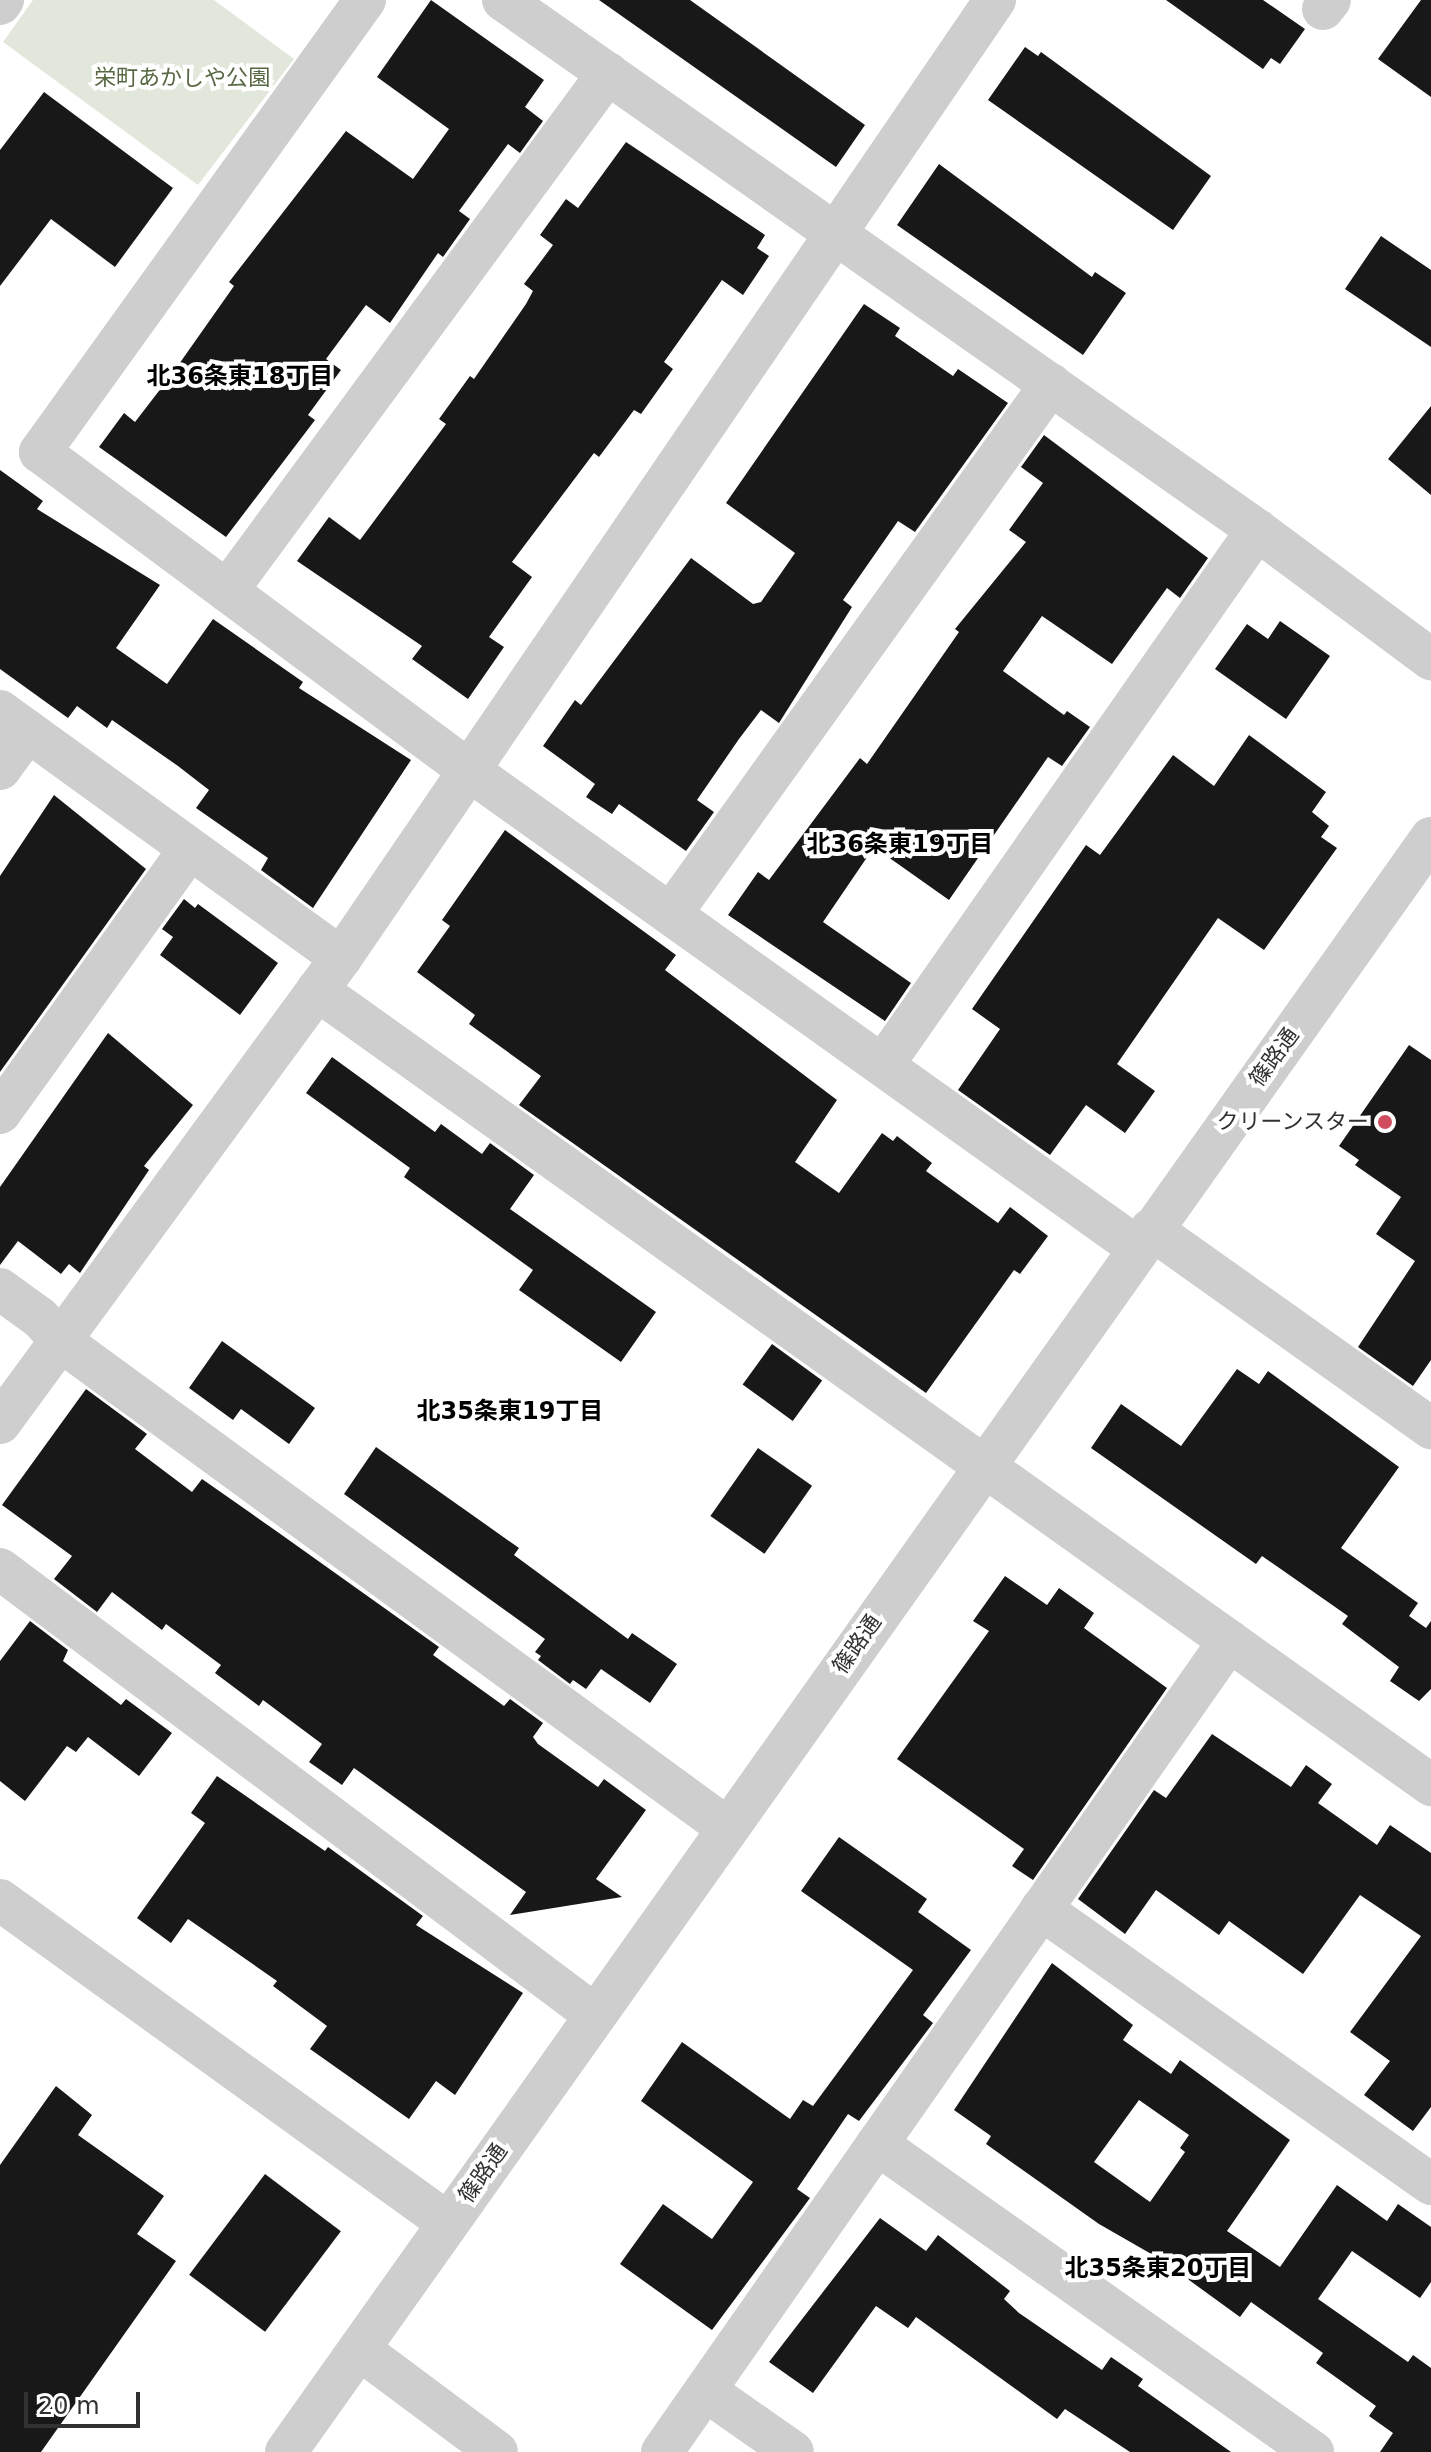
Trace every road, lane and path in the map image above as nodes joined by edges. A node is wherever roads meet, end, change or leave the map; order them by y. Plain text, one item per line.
1 (365, 0) edge
2 (503, 0) edge
3 (995, 0) edge
4 (608, 73) junction
5 (832, 233) junction
6 (1051, 384) junction
7 (1257, 530) junction
8 (227, 591) junction
9 (1431, 659) edge
10 (14, 721) edge
11 (0, 769) edge
12 (467, 769) junction
13 (1431, 838) edge
14 (190, 849) junction
15 (671, 914) junction
16 (329, 974) junction
17 (883, 1065) junction
18 (0, 1113) edge
19 (1144, 1238) junction
20 (0, 1289) edge
21 (62, 1342) junction
22 (0, 1423) edge
23 (1431, 1428) edge
24 (983, 1466) junction
25 (0, 1569) edge
26 (1229, 1641) junction
27 (1431, 1785) edge
28 (726, 1827) junction
29 (0, 1900) edge
30 (1041, 1909) junction
31 (595, 2015) junction
32 (877, 2144) junction
33 (1427, 2171) edge
34 (448, 2223) junction
35 (359, 2349) junction
36 (706, 2391) junction
37 (286, 2452) edge
38 (497, 2452) edge
39 (662, 2452) edge
40 (793, 2452) edge
41 (1313, 2452) edge

1 - 8 street
2 - 4 street
3 - 5 street
4 - 5 street
4 - 8 street
5 - 6 street
5 - 12 street
6 - 7 street
6 - 15 street
7 - 9 street
7 - 17 street
8 - 12 street
10 - 11 street
10 - 14 street
12 - 15 street
12 - 16 street
13 - 19 street, 篠路通
14 - 16 street
14 - 18 street
15 - 17 street
16 - 21 street
16 - 24 street
17 - 19 street
19 - 23 street
19 - 24 street, 篠路通
20 - 21 street
21 - 22 street
21 - 28 street
24 - 26 street
24 - 28 street, 篠路通
25 - 31 street
26 - 27 street
26 - 30 street
28 - 31 street, 篠路通
29 - 34 street
30 - 32 street
30 - 33 street
31 - 34 street, 篠路通
32 - 36 street
32 - 41 street
34 - 35 street, 篠路通
35 - 37 street, 篠路通
35 - 38 street
36 - 39 street
36 - 40 street

